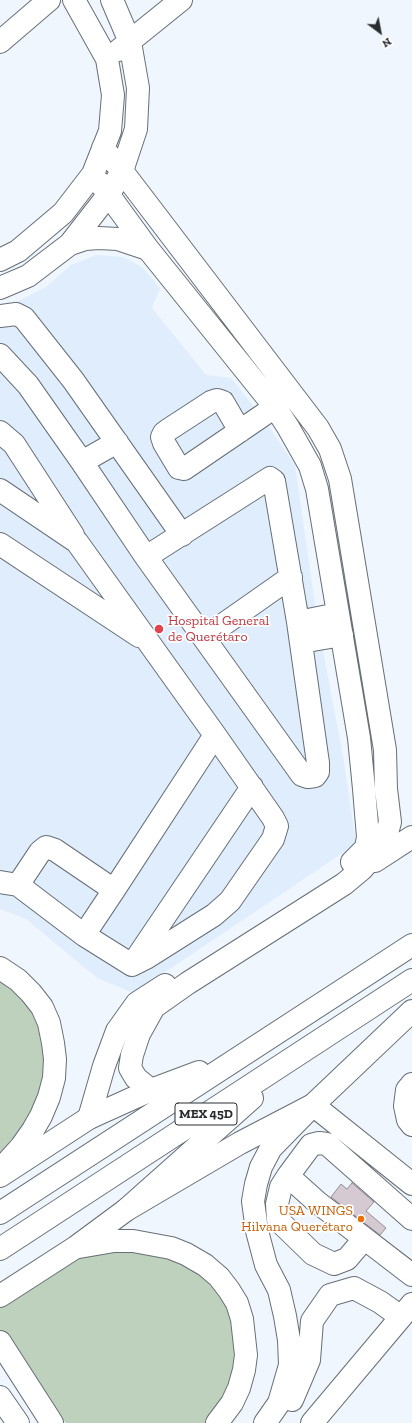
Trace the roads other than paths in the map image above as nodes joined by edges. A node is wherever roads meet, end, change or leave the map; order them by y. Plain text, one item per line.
1 (49, 0) edge
2 (74, 0) edge
3 (112, 0) edge
4 (181, 0) edge
5 (0, 42) edge
6 (130, 42) junction
7 (107, 59) junction
8 (103, 148) junction
9 (122, 171) junction
10 (93, 174) junction
11 (109, 194) junction
12 (70, 244) junction
13 (148, 249) junction
14 (0, 260) edge
15 (0, 288) edge
16 (0, 316) edge
17 (0, 355) edge
18 (275, 407) junction
19 (240, 431) dead end
20 (0, 432) edge
21 (117, 442) junction
22 (82, 462) junction
23 (0, 490) edge
24 (182, 535) junction
25 (77, 542) junction
26 (0, 544) edge
27 (146, 557) junction
28 (291, 577) junction
29 (338, 614) junction
30 (300, 632) junction
31 (342, 636) junction
32 (204, 638) junction
33 (150, 643) junction
34 (215, 735) junction
35 (252, 787) junction
36 (412, 837) edge
37 (362, 868) junction
38 (340, 874) junction
39 (9, 883) edge
40 (114, 890) junction
41 (84, 935) junction
42 (412, 945) edge
43 (132, 965) junction
44 (0, 968) edge
45 (412, 980) edge
46 (412, 1011) edge
47 (309, 1048) junction
48 (236, 1059) junction
49 (412, 1084) edge
50 (151, 1090) junction
51 (313, 1105) junction
52 (89, 1118) junction
53 (412, 1125) edge
54 (0, 1170) edge
55 (0, 1176) edge
56 (288, 1176) junction
57 (412, 1184) edge
58 (126, 1210) junction
59 (0, 1213) edge
60 (412, 1219) edge
61 (364, 1239) junction
62 (76, 1247) junction
63 (0, 1249) edge
64 (412, 1275) edge
65 (0, 1296) edge
66 (406, 1311) edge
67 (4, 1349) edge
68 (0, 1397) edge
69 (52, 1419) edge
70 (18, 1423) edge
71 (216, 1423) edge
72 (265, 1423) edge
73 (278, 1423) edge
74 (312, 1423) edge

1 - 5 main road
2 - 7 main road
3 - 6 main road
4 - 6 main road
6 - 7 main road
6 - 9 main road
7 - 8 main road
8 - 9 main road
8 - 10 main road
9 - 11 main road
9 - 37 main road
10 - 11 main road
10 - 14 main road
11 - 12 main road
11 - 13 main road
12 - 13 main road
12 - 15 main road
13 - 18 main road
16 - 21 main road
17 - 22 main road
18 - 19 main road
18 - 29 main road
20 - 25 main road
21 - 22 main road
21 - 24 main road
22 - 27 main road
23 - 25 main road
24 - 27 main road
24 - 28 main road
25 - 33 main road
26 - 33 main road
27 - 32 main road
28 - 30 main road
28 - 32 main road
29 - 30 main road
29 - 31 main road
30 - 31 main road
30 - 32 main road
31 - 38 main road
33 - 34 main road
34 - 35 main road
34 - 40 main road
35 - 43 main road
35 - 43 main road
36 - 37 main road
37 - 38 main road
37 - 50 main road
38 - 52 main road
39 - 40 main road
39 - 41 main road
40 - 41 main road
41 - 43 main road
42 - 48 main road, MEX 45D
44 - 54 main road
45 - 47 main road, MEX 45D
46 - 51 main road
47 - 58 main road
47 - 63 main road, MEX 45D
48 - 50 main road
48 - 59 main road, MEX 45D
49 - 53 main road
50 - 52 main road
51 - 57 main road
51 - 58 main road
51 - 72 main road
52 - 55 main road
56 - 60 main road
56 - 61 main road
56 - 61 main road
58 - 62 main road
61 - 64 main road
62 - 65 main road
62 - 71 main road
66 - 73 main road
66 - 74 main road
67 - 69 main road
68 - 70 main road

